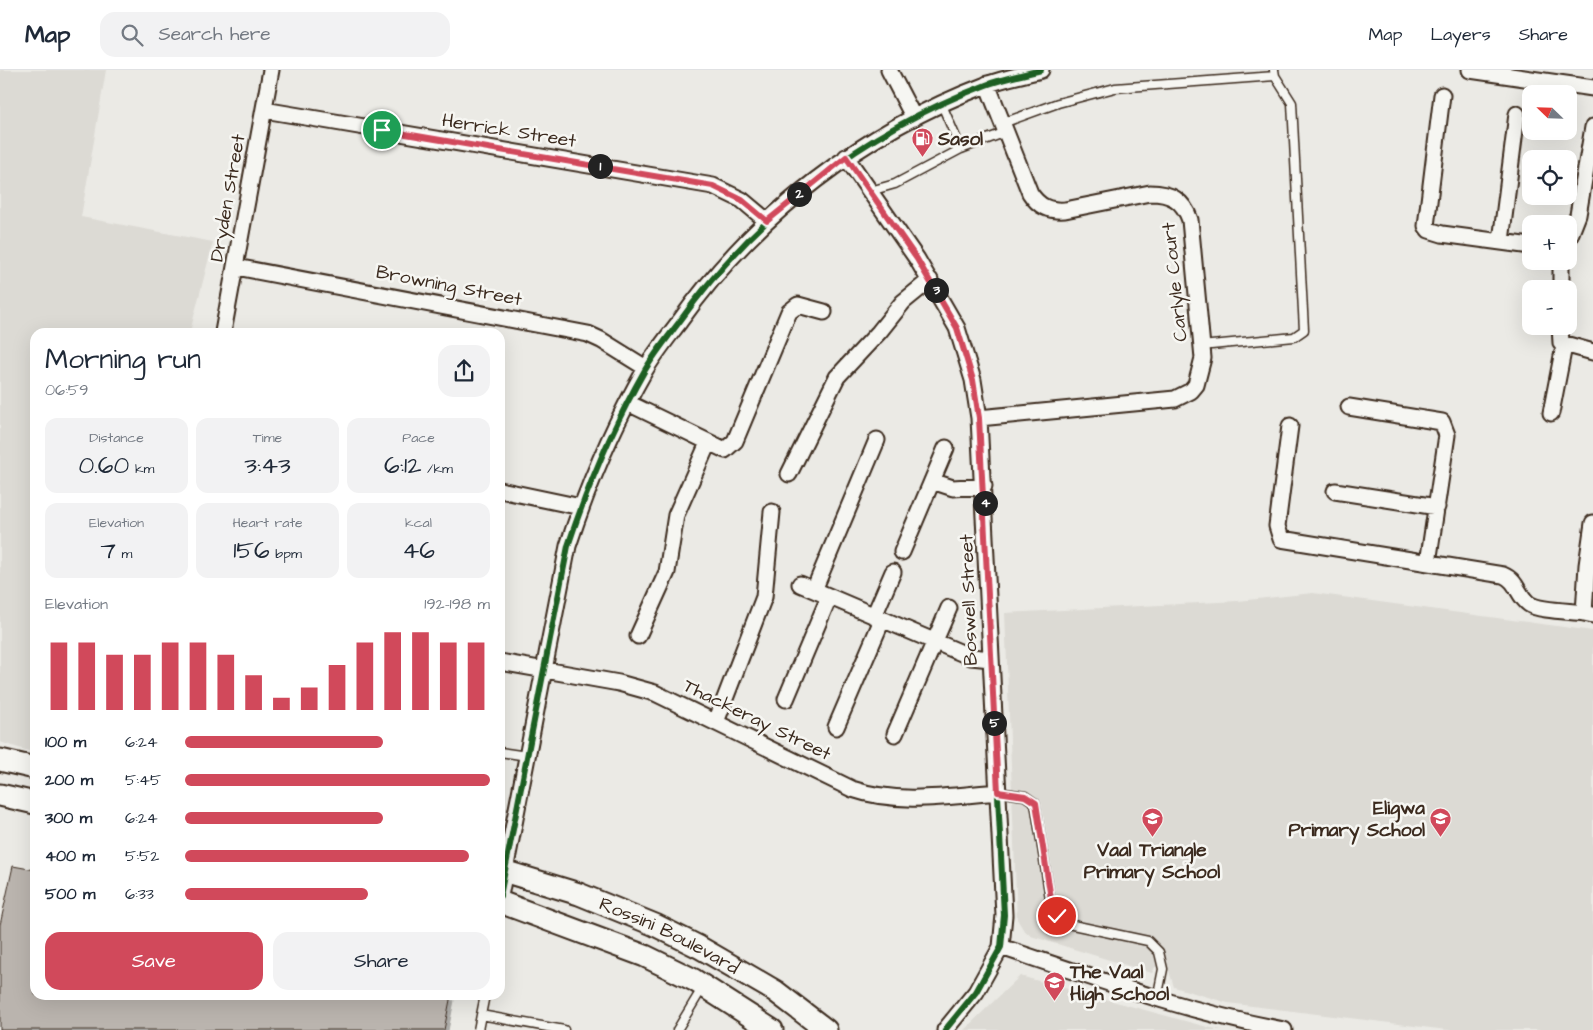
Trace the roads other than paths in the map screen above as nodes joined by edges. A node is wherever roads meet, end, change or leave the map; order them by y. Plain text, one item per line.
1 (271, 70) edge
2 (890, 70) edge
3 (1041, 70) edge
4 (1470, 70) edge
5 (1275, 73) edge
6 (987, 84) junction
7 (1593, 88) edge
8 (1442, 96) dead end
9 (942, 105) junction
10 (264, 110) junction
11 (1517, 114) dead end
12 (914, 118) junction
13 (1593, 127) edge
14 (1004, 128) junction
15 (961, 149) junction
16 (846, 157) junction
17 (870, 191) junction
18 (1577, 218) edge
19 (767, 221) junction
20 (1501, 241) junction
21 (1522, 244) edge
22 (236, 267) junction
23 (930, 280) junction
24 (824, 312) dead end
25 (224, 328) edge
26 (1560, 335) edge
27 (1202, 346) junction
28 (1564, 346) junction
29 (1593, 352) edge
30 (646, 368) junction
31 (628, 404) junction
32 (1349, 407) dead end
33 (1551, 413) dead end
34 (979, 418) junction
35 (1290, 426) dead end
36 (877, 440) dead end
37 (708, 443) junction
38 (946, 448) dead end
39 (788, 474) dead end
40 (932, 481) junction
41 (984, 486) junction
42 (505, 491) edge
43 (1335, 491) dead end
44 (581, 507) junction
45 (1436, 507) junction
46 (772, 512) dead end
47 (1593, 523) edge
48 (902, 552) dead end
49 (1428, 563) junction
50 (893, 572) dead end
51 (829, 597) junction
52 (949, 608) dead end
53 (1589, 614) edge
54 (878, 618) junction
55 (638, 636) dead end
56 (935, 642) junction
57 (991, 659) junction
58 (505, 663) edge
59 (544, 669) junction
60 (786, 699) dead end
61 (716, 722) junction
62 (836, 727) dead end
63 (895, 734) dead end
64 (505, 753) edge
65 (527, 756) junction
66 (0, 760) edge
67 (30, 767) edge
68 (998, 792) junction
69 (0, 795) edge
70 (30, 802) edge
71 (505, 861) edge
72 (505, 872) edge
73 (505, 904) edge
74 (1001, 947) junction
75 (704, 986) junction
76 (1157, 999) junction
77 (484, 1000) edge
78 (481, 1015) junction
79 (478, 1030) edge
80 (564, 1030) edge
81 (676, 1030) edge
82 (772, 1030) edge
83 (826, 1030) edge
84 (945, 1030) edge
85 (1284, 1030) edge

1 - 10 street, Dryden Street
2 - 12 street
3 - 6 street
4 - 7 street
5 - 14 lane
5 - 27 lane
6 - 9 street
6 - 14 street, Carlyle Court
8 - 20 street
9 - 12 street
9 - 15 lane
10 - 19 street, Herrick Street
10 - 22 street, Dryden Street
11 - 20 street
12 - 16 street
13 - 18 street
14 - 15 lane
14 - 27 street, Carlyle Court
15 - 17 lane
16 - 17 street, Boswell Street
16 - 19 street
17 - 23 street, Boswell Street
19 - 30 street
20 - 21 street
22 - 25 street, Dryden Street
22 - 30 street, Browning Street
23 - 34 street, Boswell Street
23 - 39 street
24 - 37 street
26 - 28 street
27 - 34 street, Carlyle Court
28 - 29 street
28 - 33 street
30 - 31 street
31 - 37 street
31 - 44 street
32 - 45 street
34 - 41 street, Boswell Street
35 - 49 street
36 - 51 street
37 - 55 street
38 - 40 street
40 - 41 street
40 - 48 street
41 - 57 street, Boswell Street
42 - 44 street
43 - 45 street
44 - 59 street
45 - 49 street
46 - 61 street
47 - 53 street
49 - 53 street
50 - 54 street
51 - 54 street
51 - 60 street
52 - 56 street
54 - 56 street
54 - 62 street
56 - 57 street
56 - 63 street
57 - 68 street, Boswell Street
58 - 59 street, Thackeray Street
59 - 61 street, Thackeray Street
59 - 65 street
61 - 68 street, Thackeray Street
64 - 65 lane
65 - 71 street
66 - 67 street
68 - 74 street, Boswell Street
68 - 76 lane
69 - 70 street
72 - 83 street, Rossini Boulevard
73 - 75 street, Rossini Boulevard
74 - 76 street
74 - 84 street, Boswell Street
75 - 81 lane
75 - 82 street, Rossini Boulevard
76 - 85 street
77 - 78 lane
78 - 79 lane
78 - 80 lane

